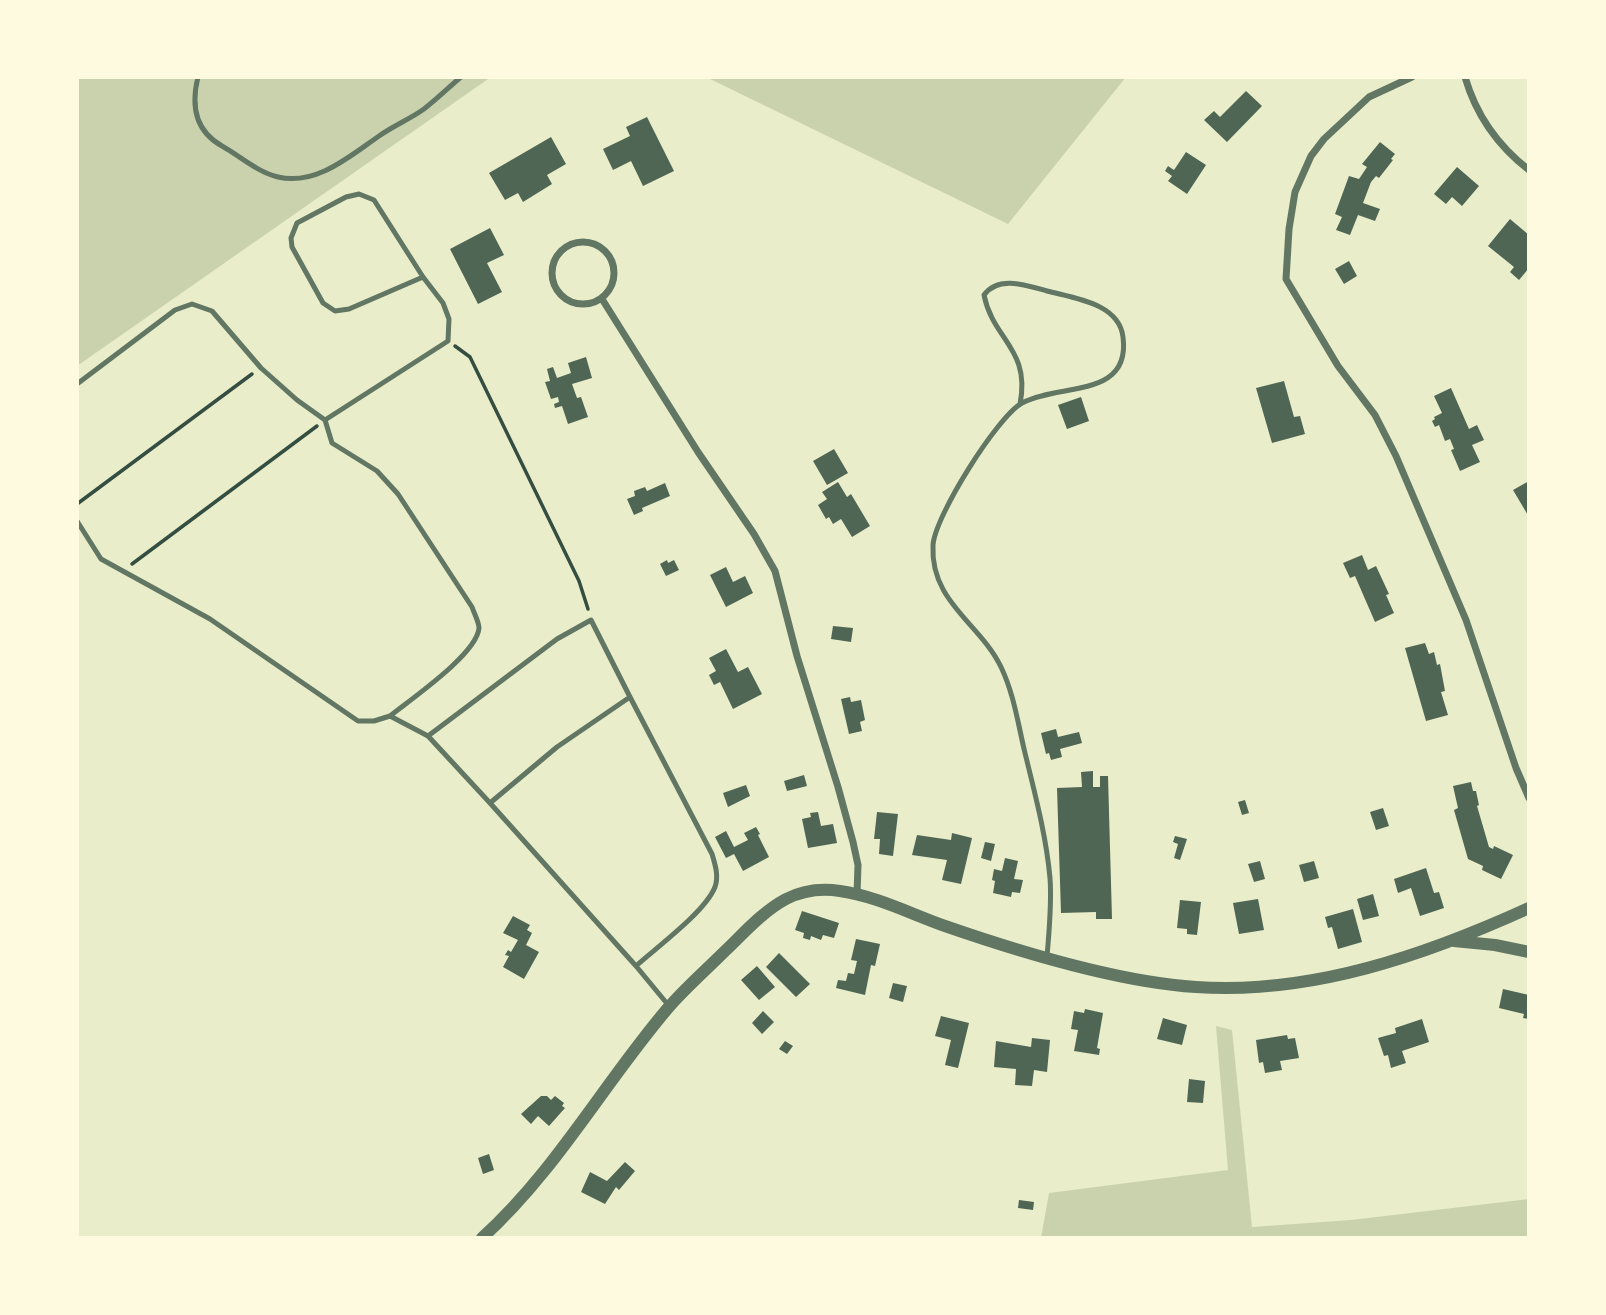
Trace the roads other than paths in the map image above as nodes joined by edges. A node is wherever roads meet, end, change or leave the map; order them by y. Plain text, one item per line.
1 (198, 77) edge
2 (461, 77) edge
3 (1412, 77) edge
4 (1465, 77) edge
5 (1529, 170) edge
6 (423, 277) junction
7 (602, 299) junction
8 (77, 384) edge
9 (1020, 404) junction
10 (325, 419) junction
11 (77, 521) edge
12 (630, 697) junction
13 (390, 716) junction
14 (428, 736) junction
15 (1529, 798) edge
16 (490, 803) junction
17 (857, 894) junction
18 (1529, 908) edge
19 (1450, 941) junction
20 (1529, 952) edge
21 (1047, 957) junction
22 (636, 966) junction
23 (669, 1006) junction
24 (482, 1238) edge

1 - 2 lane
3 - 15 street
4 - 5 street
6 - 6 lane
6 - 10 lane
7 - 7 street
7 - 17 street
8 - 10 lane
9 - 9 lane
9 - 21 lane
10 - 13 lane
11 - 13 lane
12 - 14 lane
12 - 16 lane
12 - 22 lane
13 - 14 lane
14 - 16 lane
16 - 22 lane
17 - 21 street
17 - 23 street
18 - 19 street
19 - 20 street
19 - 21 street
22 - 23 lane
23 - 24 street

